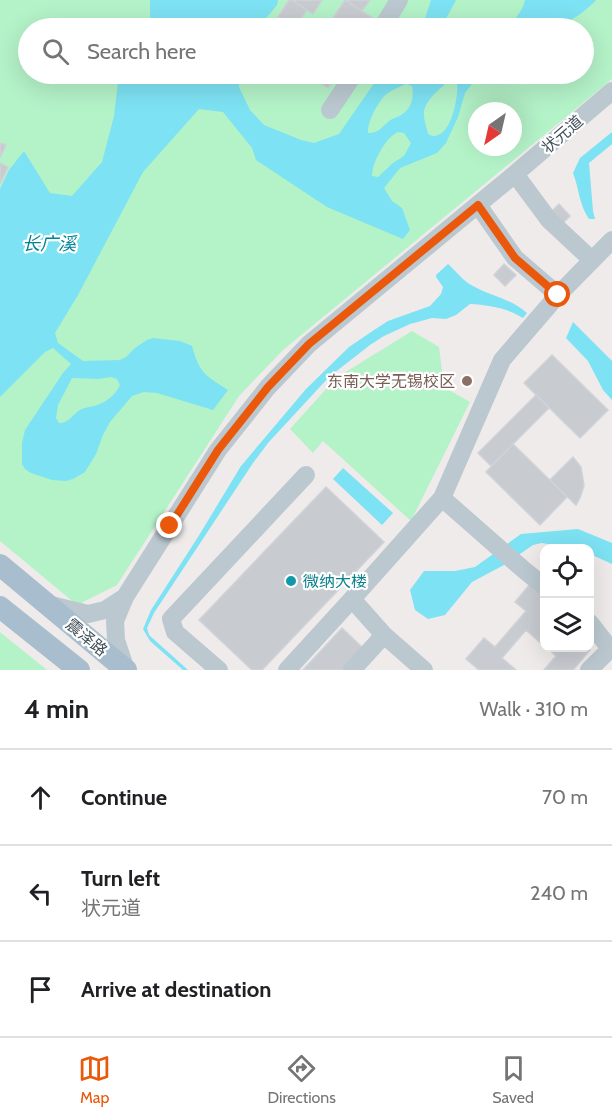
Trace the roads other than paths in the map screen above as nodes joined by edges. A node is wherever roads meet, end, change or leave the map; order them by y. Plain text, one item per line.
1 (399, 0) edge
2 (388, 18) edge
3 (347, 84) edge
4 (612, 91) edge
5 (330, 110) dead end
6 (515, 174) junction
7 (478, 205) junction
8 (612, 240) edge
9 (592, 260) junction
10 (558, 295) junction
11 (306, 475) dead end
12 (442, 498) junction
13 (0, 565) edge
14 (540, 583) edge
15 (125, 597) junction
16 (352, 599) junction
17 (48, 604) junction
18 (0, 607) edge
19 (594, 627) edge
20 (384, 635) junction
21 (611, 650) edge
22 (79, 670) edge
23 (126, 670) edge
24 (219, 670) edge
25 (287, 670) edge
26 (352, 670) edge
27 (424, 670) edge
28 (589, 670) edge

1 - 2 street
3 - 5 street
4 - 6 street, 状元道
6 - 7 street, 状元道
6 - 9 street
7 - 10 street
7 - 15 street, 状元道
8 - 9 street
9 - 10 street
10 - 12 street
11 - 24 street
12 - 14 street
12 - 16 street
13 - 17 main road, 震泽路
15 - 17 street, 状元道
15 - 23 street, 状元道
16 - 20 street
16 - 25 street
17 - 23 main road, 震泽路
18 - 22 main road, 震泽路
19 - 21 street
20 - 26 street
20 - 27 street
21 - 28 street

